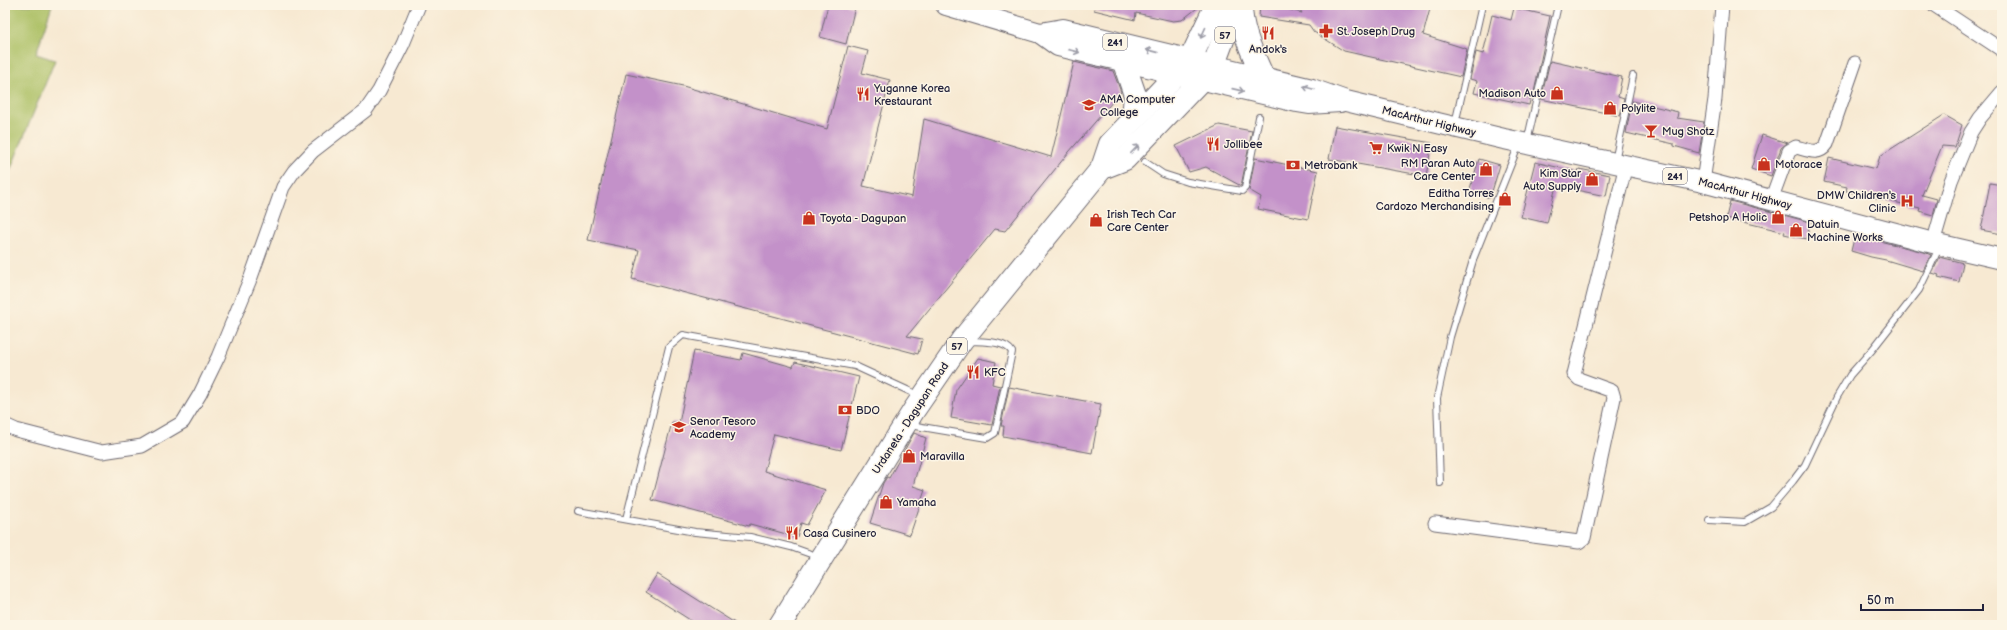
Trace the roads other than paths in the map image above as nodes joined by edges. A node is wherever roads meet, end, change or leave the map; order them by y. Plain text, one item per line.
1 (419, 5) edge
2 (946, 5) edge
3 (1216, 5) edge
4 (1236, 5) edge
5 (1241, 5) edge
6 (1482, 5) edge
7 (1558, 5) edge
8 (1722, 5) edge
9 (1939, 7) edge
10 (1040, 33) junction
11 (2002, 50) edge
12 (1124, 63) junction
13 (1855, 63) dead end
14 (1214, 64) junction
15 (1183, 67) junction
16 (1633, 76) dead end
17 (1263, 77) junction
18 (1200, 81) junction
19 (2002, 92) edge
20 (1346, 101) junction
21 (1259, 118) dead end
22 (1133, 119) junction
23 (1454, 127) junction
24 (1523, 143) junction
25 (1145, 162) dead end
26 (1620, 164) junction
27 (1102, 168) junction
28 (1703, 182) junction
29 (1771, 200) junction
30 (1937, 244) junction
31 (2002, 259) edge
32 (962, 340) junction
33 (922, 397) junction
34 (904, 424) junction
35 (5, 425) edge
36 (1440, 483) dead end
37 (578, 511) dead end
38 (626, 519) junction
39 (1709, 520) dead end
40 (1435, 523) dead end
41 (821, 558) junction
42 (780, 625) edge

1 - 35 street
2 - 10 main road, 241
3 -> 15 highway, 57
4 - 14 highway, 57
5 - 17 highway
6 - 23 lane
7 - 24 lane
8 - 28 street
9 - 11 street
10 -> 12 main road, 241
15 -> 10 main road, 241
12 - 15 main road, 241
12 - 22 highway
13 - 29 street
14 - 15 main road, 241
14 - 17 main road, MacArthur Highway / 241
14 - 18 highway, 57
15 - 18 main road, MacArthur Highway / 241
15 - 22 highway, Urdaneta - Dagupan Road / 57
16 - 26 lane
20 -> 17 main road, MacArthur Highway / 241
18 -> 20 main road, MacArthur Highway / 241
27 -> 18 highway, Urdaneta - Dagupan Road / 57
19 - 30 street
20 - 23 main road, MacArthur Highway / 241
21 - 25 lane
22 - 27 highway, Urdaneta - Dagupan Road / 57
23 - 24 main road, MacArthur Highway / 241
24 - 26 main road, MacArthur Highway / 241
24 - 36 lane
26 - 28 main road, MacArthur Highway / 241
26 - 40 street
27 - 32 highway, Urdaneta - Dagupan Road / 57
28 - 29 main road, MacArthur Highway / 241
29 - 30 main road, MacArthur Highway / 241
30 - 31 main road, MacArthur Highway / 241
30 - 39 lane
32 - 33 highway, Urdaneta - Dagupan Road / 57
32 - 34 lane
33 - 34 highway, Urdaneta - Dagupan Road / 57
33 - 38 lane
34 - 41 highway, Urdaneta - Dagupan Road / 57
37 - 38 lane
38 - 41 lane
41 - 42 highway, Urdaneta - Dagupan Road / 57

